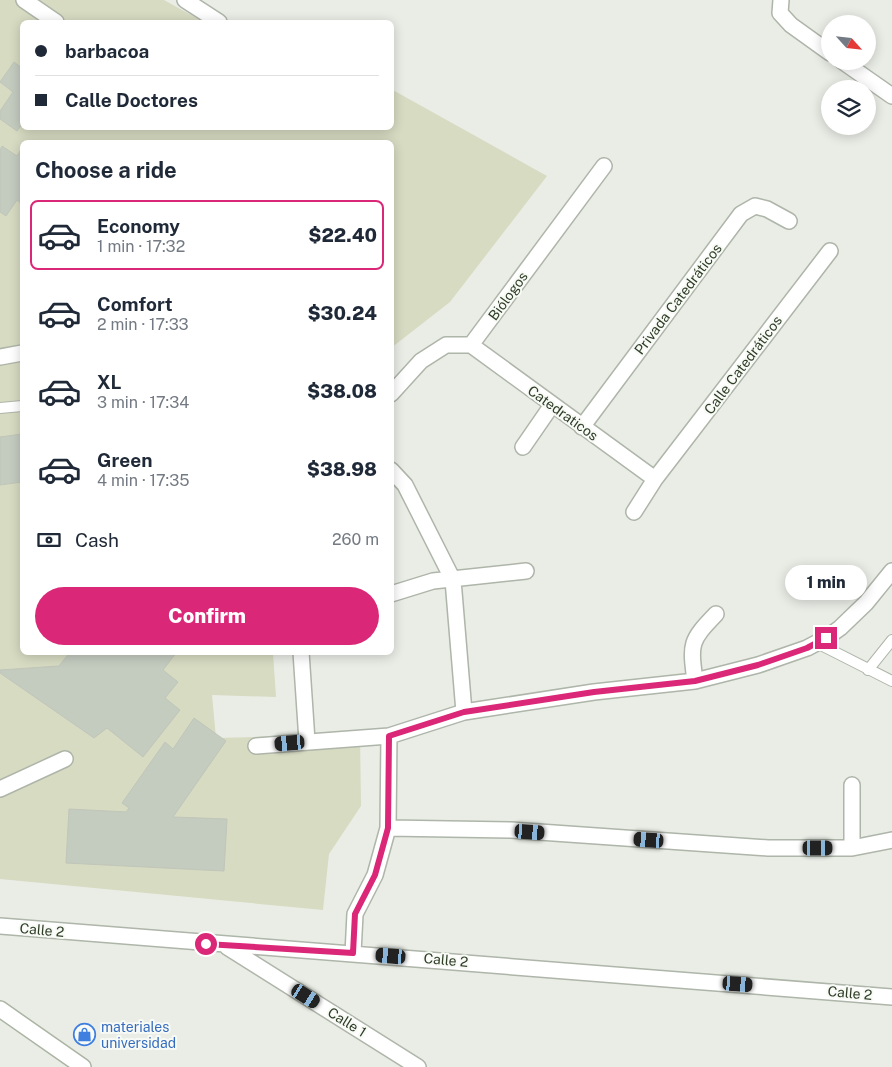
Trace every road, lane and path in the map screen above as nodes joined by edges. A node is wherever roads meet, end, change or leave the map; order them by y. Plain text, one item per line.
1 (24, 0) edge
2 (186, 0) edge
3 (781, 0) edge
4 (53, 20) edge
5 (216, 20) edge
6 (821, 47) edge
7 (855, 70) edge
8 (892, 96) edge
9 (604, 166) dead end
10 (789, 222) dead end
11 (830, 251) dead end
12 (471, 345) junction
13 (20, 353) edge
14 (0, 357) edge
15 (394, 391) edge
16 (552, 405) junction
17 (20, 406) edge
18 (0, 408) edge
19 (582, 427) junction
20 (523, 447) dead end
21 (394, 473) edge
22 (656, 479) junction
23 (634, 512) dead end
24 (526, 571) dead end
25 (892, 571) edge
26 (453, 580) junction
27 (394, 593) edge
28 (716, 614) dead end
29 (892, 640) edge
30 (822, 641) junction
31 (301, 655) edge
32 (868, 670) junction
33 (695, 681) junction
34 (892, 681) edge
35 (464, 712) junction
36 (389, 736) junction
37 (307, 741) junction
38 (256, 746) dead end
39 (65, 759) dead end
40 (852, 785) dead end
41 (0, 789) edge
42 (388, 828) junction
43 (892, 840) edge
44 (852, 848) junction
45 (0, 926) edge
46 (225, 946) junction
47 (353, 953) junction
48 (892, 997) edge
49 (0, 1009) edge
50 (83, 1067) edge
51 (418, 1067) edge

1 - 4 street
2 - 5 street
3 - 6 street
7 - 8 street
9 - 12 street, Biólogos
10 - 19 street, Privada Catedráticos
11 - 22 street, Calle Catedráticos
12 - 15 street
12 - 16 street, Catedraticos
13 - 14 street
16 - 19 street, Catedraticos
16 - 20 street
17 - 18 lane
19 - 22 street, Catedraticos
21 - 26 street
22 - 23 street, Calle Catedráticos
24 - 26 street
25 - 30 street
26 - 27 street
26 - 35 street
28 - 33 street
29 - 32 lane
30 - 32 lane
30 - 33 street
31 - 37 street
32 - 34 lane
33 - 35 street
35 - 36 street
36 - 37 street
36 - 42 street
37 - 38 street
39 - 41 street
40 - 44 street
42 - 44 street
42 - 47 street
43 - 44 street
45 - 46 street, Calle 2
46 - 47 street, Calle 2
46 - 51 street, Calle 1
47 - 48 street, Calle 2
49 - 50 street

